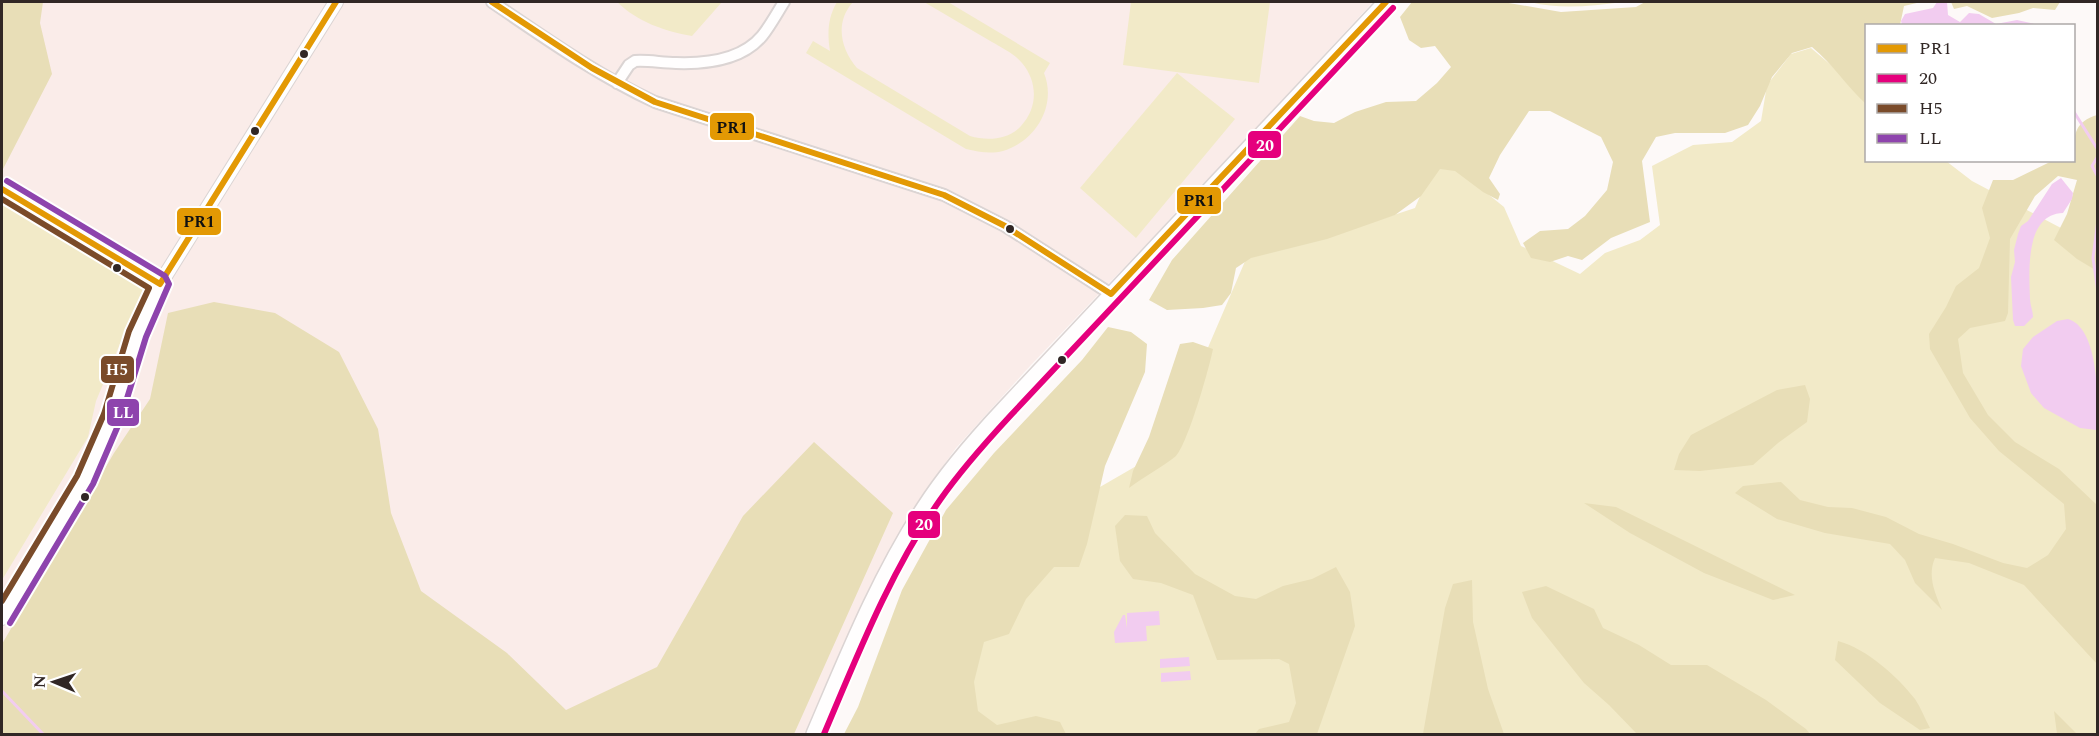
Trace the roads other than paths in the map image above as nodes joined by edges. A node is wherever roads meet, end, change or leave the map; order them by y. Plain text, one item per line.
1 (336, 2) edge
2 (492, 2) edge
3 (784, 2) edge
4 (1386, 2) edge
5 (617, 83) junction
6 (2, 189) edge
7 (160, 284) junction
8 (1112, 294) junction
9 (2, 618) edge
10 (814, 735) edge

1 - 7 street
2 - 5 street
3 - 5 street
4 - 8 main road
5 - 8 street
6 - 7 street
7 - 9 street
8 - 10 main road

